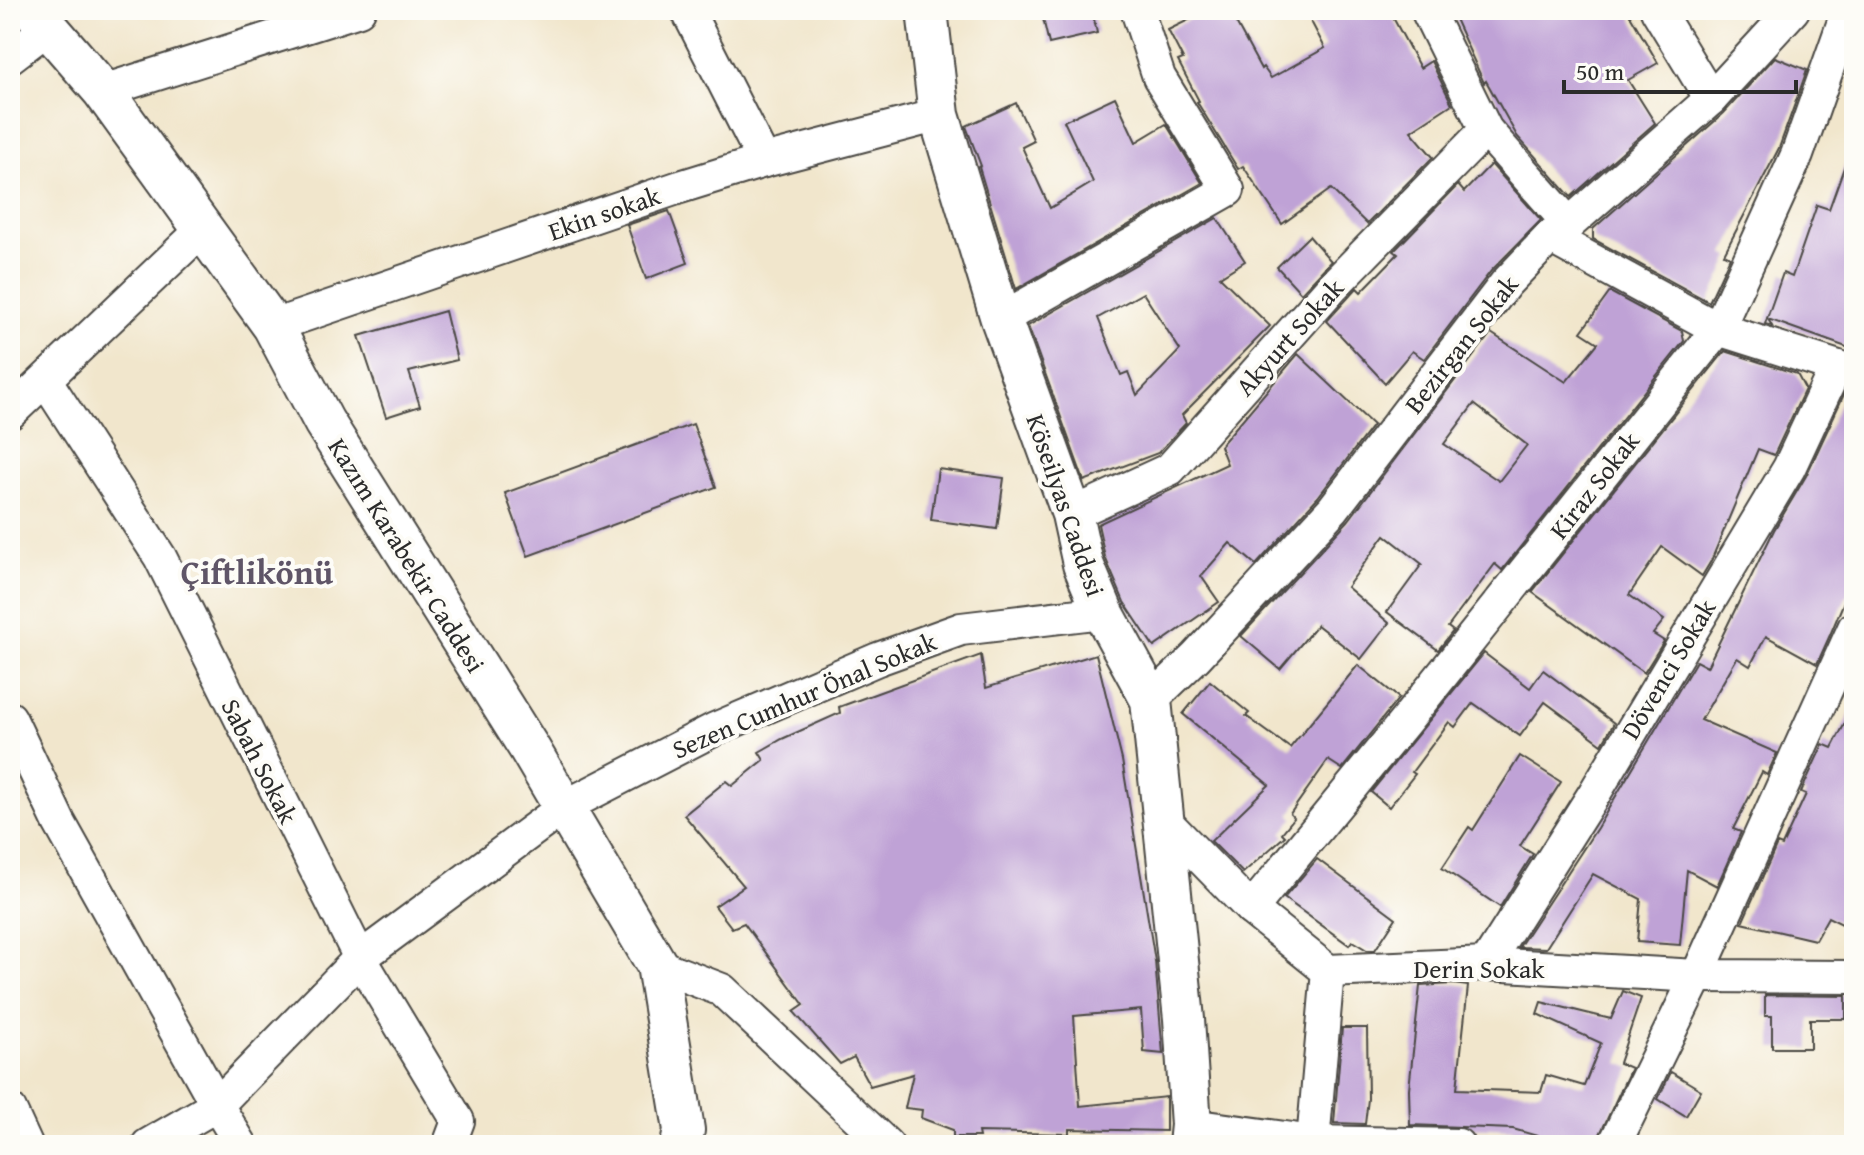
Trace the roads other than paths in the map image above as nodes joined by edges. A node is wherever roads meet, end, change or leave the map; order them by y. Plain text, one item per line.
1 (359, 10) edge
2 (687, 10) edge
3 (927, 10) edge
4 (1137, 10) edge
5 (1427, 10) edge
6 (1657, 10) edge
7 (1793, 10) edge
8 (1848, 10) edge
9 (40, 19) edge
10 (10, 57) edge
11 (103, 91) junction
12 (1711, 99) junction
13 (939, 115) junction
14 (1486, 130) junction
15 (764, 161) junction
16 (204, 228) junction
17 (1560, 230) junction
18 (1001, 319) junction
19 (273, 326) junction
20 (1718, 329) junction
21 (1845, 369) edge
22 (46, 381) junction
23 (10, 413) edge
24 (1072, 514) junction
25 (1103, 612) junction
26 (1854, 628) edge
27 (1151, 700) junction
28 (10, 718) edge
29 (564, 807) junction
30 (1163, 819) junction
31 (1251, 909) junction
32 (360, 958) junction
33 (1486, 964) junction
34 (657, 965) junction
35 (1328, 971) junction
36 (1697, 976) junction
37 (1854, 977) edge
38 (217, 1105) junction
39 (10, 1110) edge
40 (1190, 1135) edge
41 (1313, 1142) junction
42 (26, 1145) edge
43 (148, 1145) edge
44 (241, 1145) edge
45 (449, 1145) edge
46 (681, 1145) edge
47 (887, 1145) edge
48 (1458, 1145) edge
49 (1614, 1145) edge

1 - 11 street
2 - 15 street
3 - 13 street, Köseilyas Caddesi
4 - 18 street
5 - 14 street
6 - 12 street
7 - 12 street, Bezirgan Sokak
8 - 20 street, Kiraz Sokak
9 - 10 street
9 - 11 street, Kazım Karabekir Caddesi
11 - 16 street, Kazım Karabekir Caddesi
12 - 17 street, Bezirgan Sokak
13 - 15 street, Ekin sokak
13 - 18 street, Köseilyas Caddesi
14 - 17 street
14 - 24 street, Akyurt Sokak
15 - 19 street, Ekin sokak
16 - 19 street, Kazım Karabekir Caddesi
16 - 22 street
17 - 20 street
17 - 27 street, Bezirgan Sokak
18 - 24 street, Köseilyas Caddesi
19 - 29 street, Kazım Karabekir Caddesi
20 - 21 street
20 - 31 street, Kiraz Sokak
21 - 33 street, Dövenci Sokak
22 - 23 street
22 - 32 street, Sabah Sokak
24 - 25 street, Köseilyas Caddesi
25 - 27 street, Köseilyas Caddesi
25 - 29 street, Sezen Cumhur Önal Sokak
26 - 36 street
27 - 30 street, Köseilyas Caddesi
28 - 38 street
29 - 32 street, Sezen Cumhur Önal Sokak
29 - 34 street, Kazım Karabekir Caddesi
30 - 31 street
30 - 40 street, Köseilyas Caddesi
31 - 35 street
32 - 38 street, Sezen Cumhur Önal Sokak
32 - 45 street, Sabah Sokak
33 - 35 street, Derin Sokak
33 - 36 street, Derin Sokak
34 - 46 street, Kazım Karabekir Caddesi
34 - 47 street
35 - 41 street
36 - 37 street, Derin Sokak
36 - 49 street
38 - 43 street, Sezen Cumhur Önal Sokak
38 - 44 street
39 - 42 street
40 - 41 street
41 - 48 street

